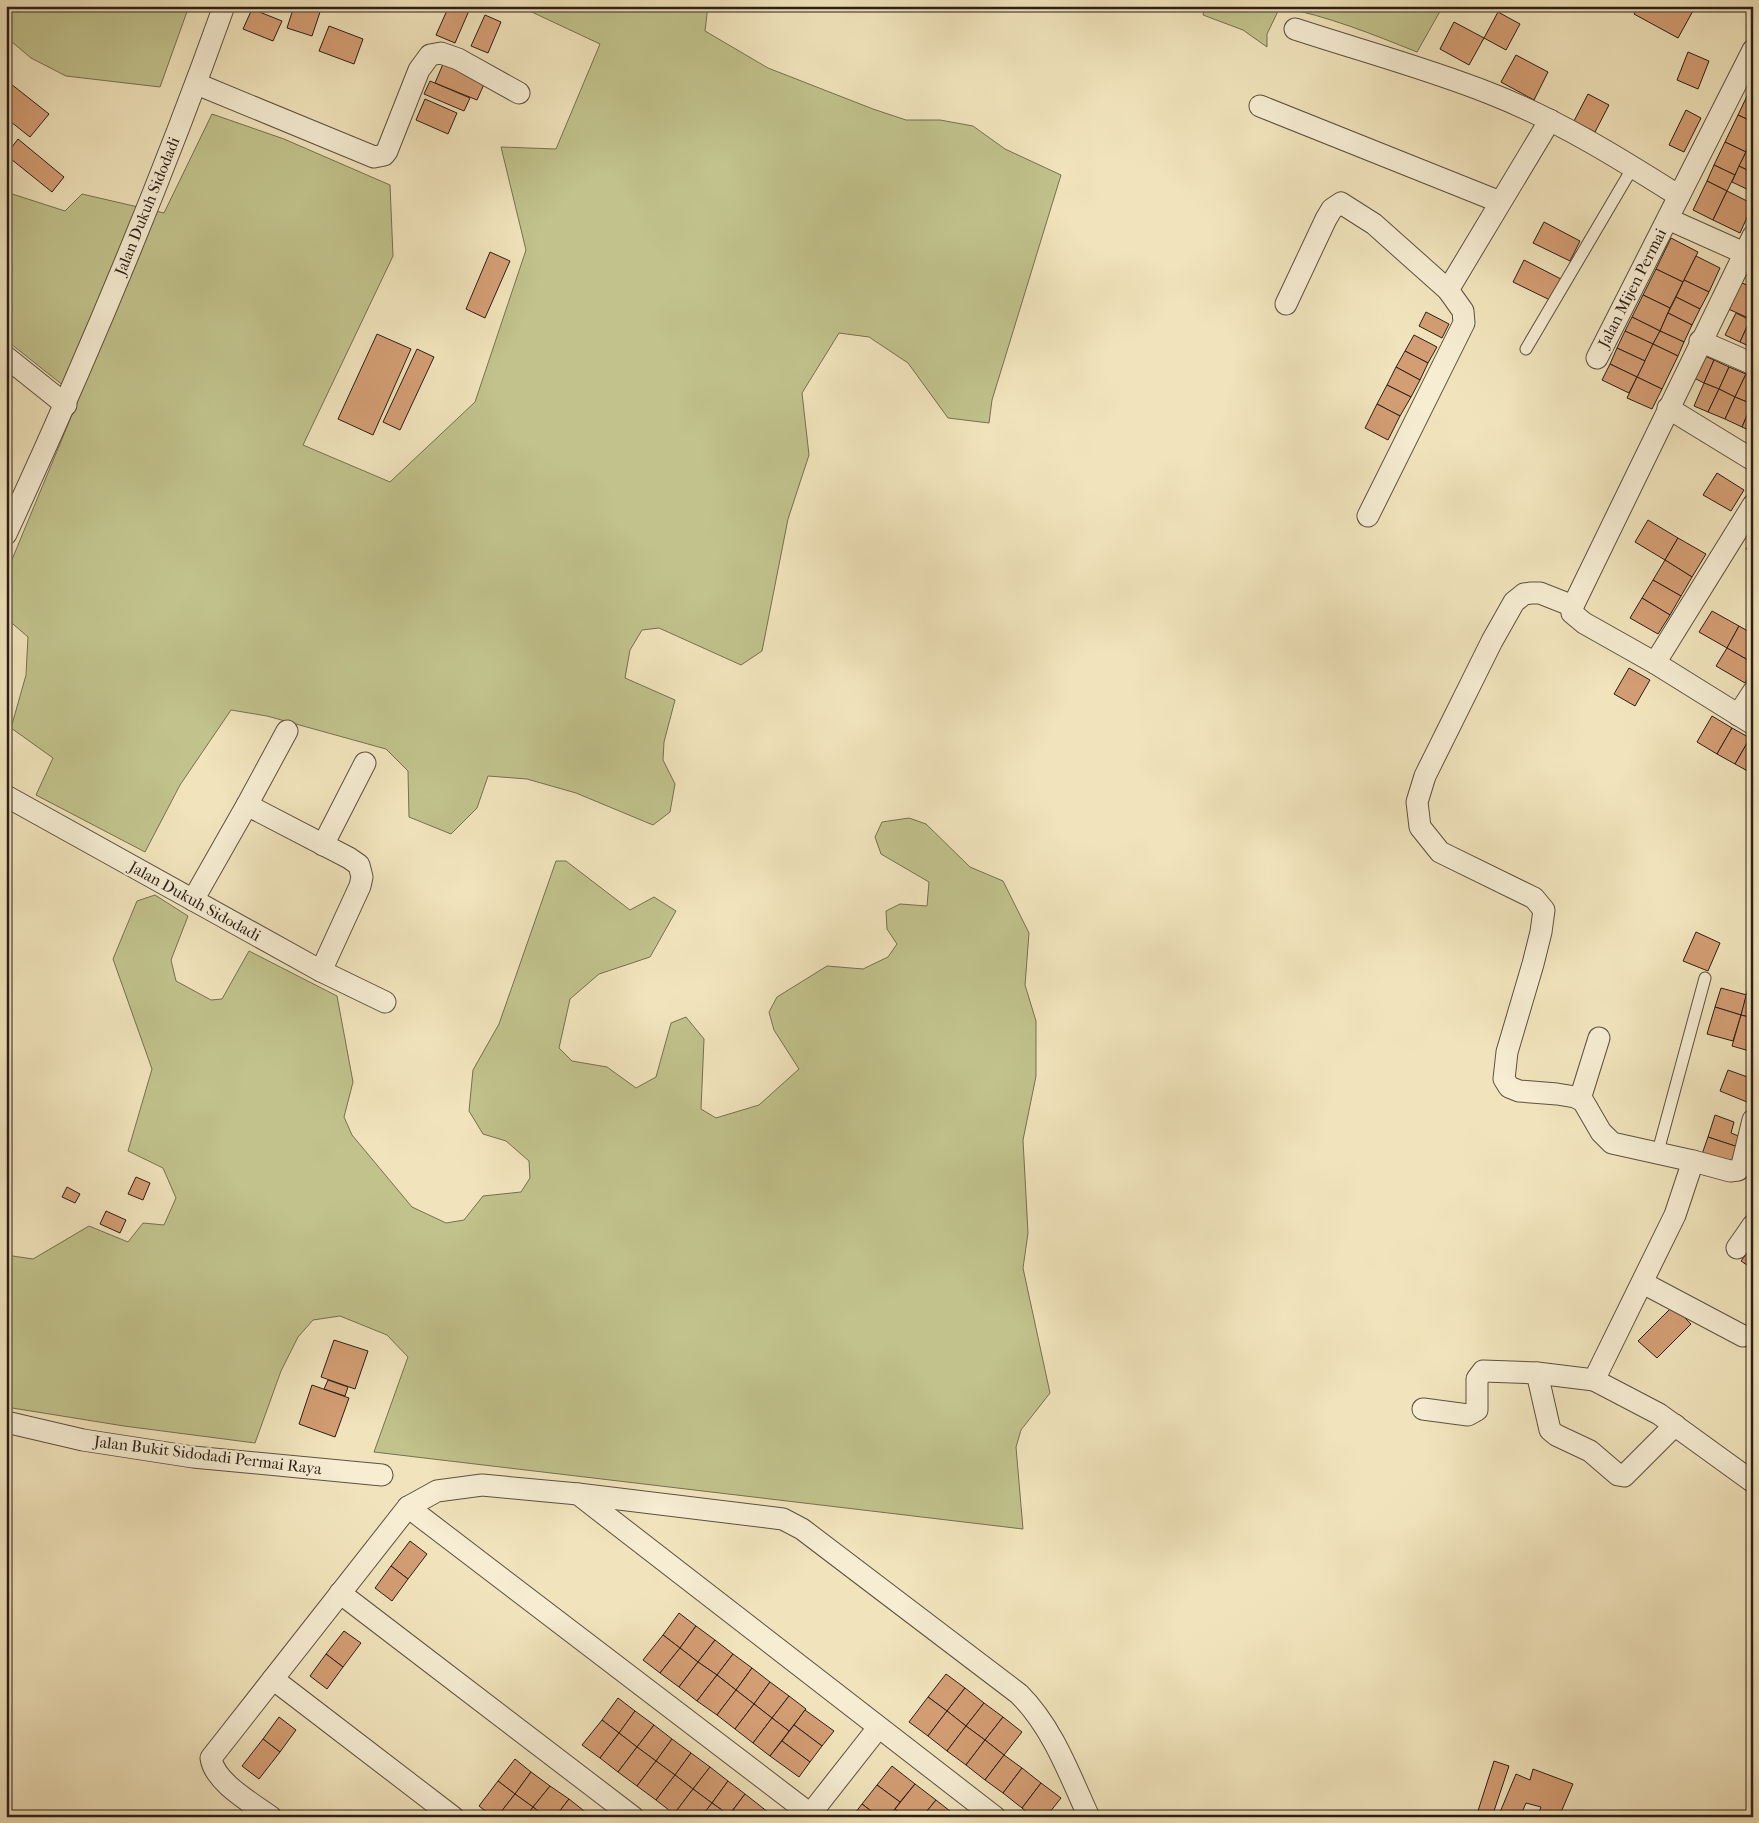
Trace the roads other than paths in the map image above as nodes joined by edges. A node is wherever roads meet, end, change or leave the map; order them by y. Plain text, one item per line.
1 (224, 6) edge
2 (1295, 29) dead end
3 (1753, 50) edge
4 (197, 84) junction
5 (519, 93) dead end
6 (1260, 106) dead end
7 (1550, 120) junction
8 (1633, 167) junction
9 (1679, 196) junction
10 (1500, 202) junction
11 (1668, 219) junction
12 (1750, 249) edge
13 (1448, 290) junction
14 (1286, 304) dead end
15 (1700, 341) junction
16 (1526, 349) dead end
17 (6, 357) edge
18 (1596, 358) dead end
19 (1753, 364) edge
20 (66, 405) junction
21 (1668, 408) junction
22 (1753, 460) edge
23 (1753, 505) edge
24 (1368, 516) dead end
25 (6, 534) edge
26 (1573, 606) junction
27 (1655, 664) junction
28 (1753, 692) edge
29 (1746, 719) edge
30 (287, 731) dead end
31 (366, 763) dead end
32 (6, 796) edge
33 (247, 805) junction
34 (323, 845) junction
35 (193, 900) junction
36 (321, 971) junction
37 (1705, 978) dead end
38 (385, 1002) dead end
39 (1599, 1038) dead end
40 (1580, 1099) junction
41 (1753, 1120) edge
42 (1657, 1155) junction
43 (1693, 1161) junction
44 (1745, 1172) edge
45 (1753, 1225) edge
46 (1737, 1248) dead end
47 (1643, 1283) junction
48 (1743, 1336) dead end
49 (1537, 1373) junction
50 (1594, 1380) junction
51 (1423, 1409) dead end
52 (6, 1422) edge
53 (1675, 1426) junction
54 (382, 1475) dead end
55 (1753, 1482) edge
56 (578, 1494) junction
57 (408, 1507) junction
58 (340, 1592) junction
59 (273, 1679) junction
60 (878, 1728) junction
61 (811, 1816) edge
62 (271, 1817) edge
63 (453, 1817) edge
64 (633, 1817) edge
65 (995, 1817) edge
66 (1089, 1817) edge

1 - 4 street, Jalan Dukuh Sidodadi
2 - 7 street
3 - 9 street, Jalan Mijen Permai
4 - 5 street
4 - 20 street, Jalan Dukuh Sidodadi
6 - 10 street
7 - 8 street
7 - 10 street
8 - 9 street
8 - 16 lane
9 - 11 street, Jalan Mijen Permai
10 - 13 street
11 - 12 street, Jalan Mijen Permai
11 - 18 street, Jalan Mijen Permai
12 - 15 street
13 - 14 street
13 - 24 street
15 - 19 street
15 - 21 street
17 - 20 street
20 - 25 street, Jalan Dukuh Sidodadi
21 - 22 street
21 - 26 street
23 - 27 street
26 - 27 street
26 - 40 street
27 - 29 street
28 - 29 street
30 - 33 street
31 - 34 street
32 - 35 street, Jalan Dukuh Sidodadi
33 - 34 street
33 - 35 street
34 - 36 street
35 - 36 street, Jalan Dukuh Sidodadi
36 - 38 street, Jalan Dukuh Sidodadi
37 - 42 lane
39 - 40 street
40 - 42 street
41 - 44 street
42 - 43 street
43 - 44 street
43 - 47 street
45 - 46 street
47 - 48 street
47 - 50 street
49 - 50 street
49 - 51 street
49 - 53 street
50 - 53 street
52 - 54 street, Jalan Bukit Sidodadi Permai Raya
53 - 55 street
56 - 57 street
56 - 60 street
56 - 66 street
57 - 58 street
57 - 61 street
58 - 59 street
58 - 64 street
59 - 62 street
59 - 63 street
60 - 61 street
60 - 65 street

